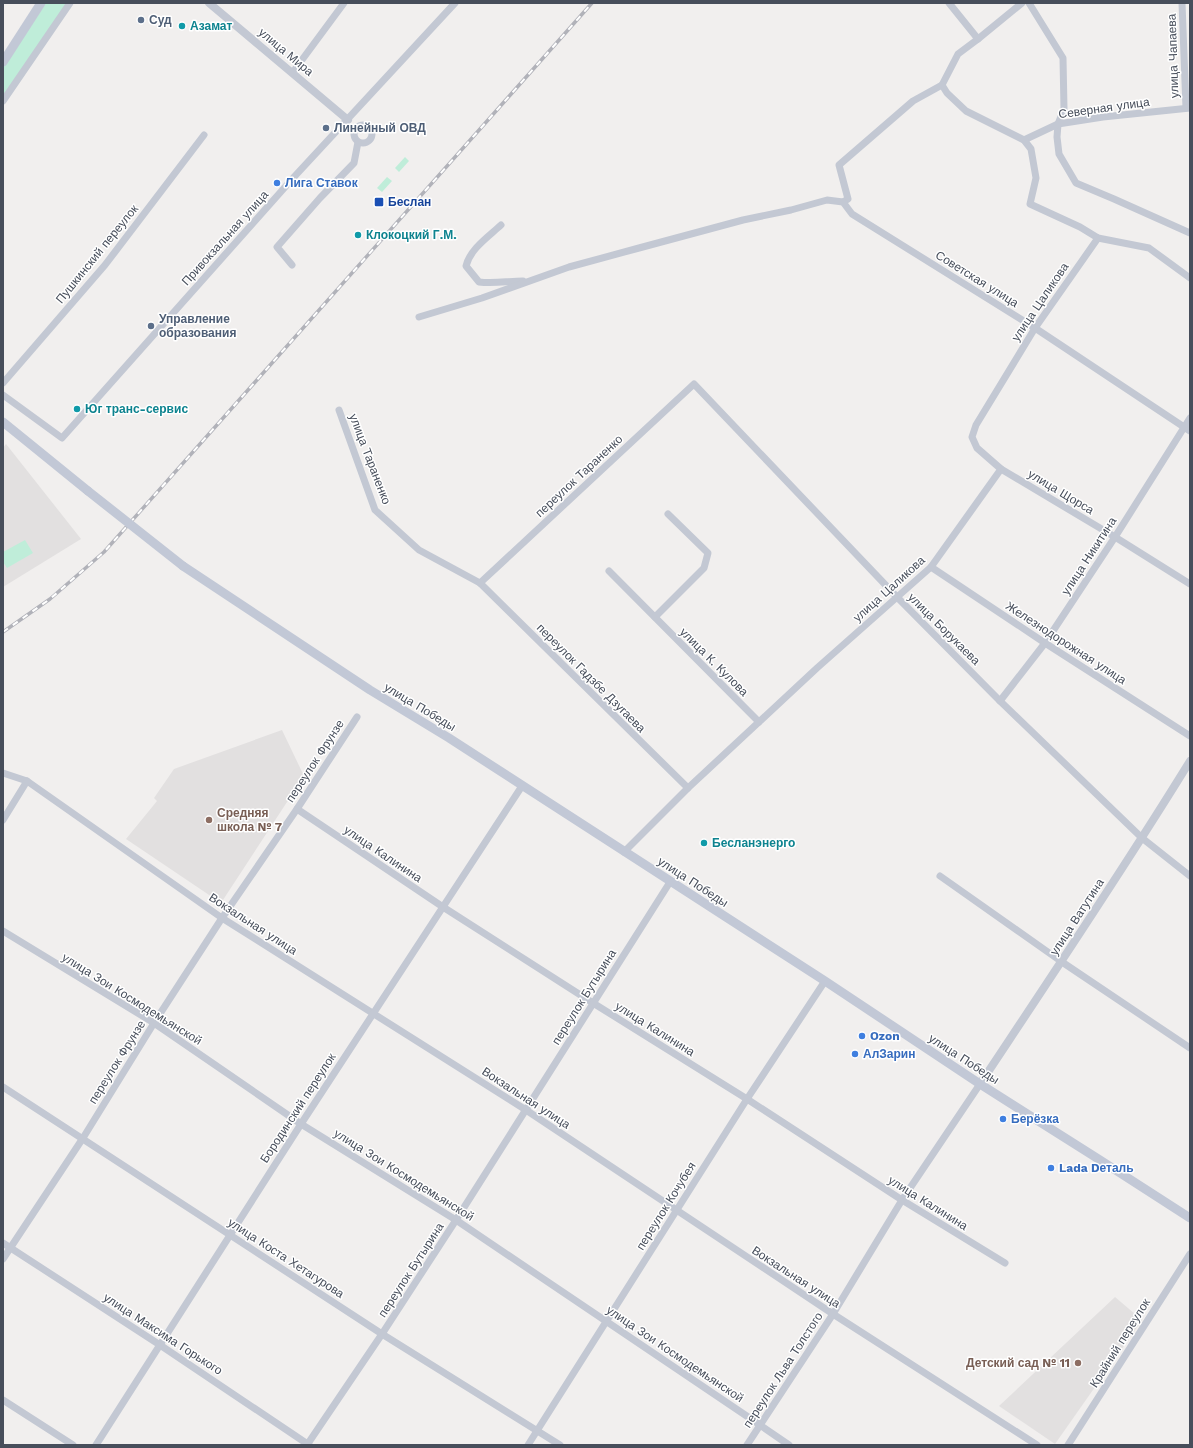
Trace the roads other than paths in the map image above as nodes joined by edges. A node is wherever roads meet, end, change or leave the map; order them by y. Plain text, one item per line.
1 (41, 3) edge
2 (70, 3) edge
3 (209, 3) edge
4 (344, 3) edge
5 (455, 3) edge
6 (949, 3) edge
7 (1022, 3) edge
8 (1029, 3) edge
9 (1182, 3) edge
10 (978, 39) junction
11 (3, 62) edge
12 (293, 72) junction
13 (942, 85) junction
14 (3, 101) edge
15 (1188, 108) edge
16 (348, 120) junction
17 (1058, 124) junction
18 (357, 128) junction
19 (204, 135) dead end
20 (1024, 140) junction
21 (360, 145) junction
22 (843, 202) junction
23 (501, 226) dead end
24 (1190, 233) edge
25 (1098, 238) junction
26 (292, 265) dead end
27 (1190, 278) edge
28 (530, 281) junction
29 (419, 317) dead end
30 (1035, 328) junction
31 (3, 384) edge
32 (694, 384) joint
33 (3, 395) edge
34 (339, 410) dead end
35 (1190, 418) edge
36 (3, 422) edge
37 (1187, 429) edge
38 (1001, 469) junction
39 (668, 514) dead end
40 (1115, 537) junction
41 (931, 567) junction
42 (609, 571) dead end
43 (480, 583) junction
44 (1190, 584) edge
45 (897, 597) junction
46 (655, 617) junction
47 (1045, 643) junction
48 (1000, 702) junction
49 (357, 717) dead end
50 (759, 722) junction
51 (1190, 736) edge
52 (1190, 761) edge
53 (3, 773) edge
54 (27, 780) junction
55 (522, 786) junction
56 (688, 788) junction
57 (297, 809) junction
58 (3, 820) edge
59 (1142, 838) junction
60 (624, 852) junction
61 (940, 876) dead end
62 (1190, 876) edge
63 (670, 882) junction
64 (443, 907) junction
65 (222, 918) junction
66 (3, 931) edge
67 (1062, 962) junction
68 (825, 981) junction
69 (593, 1003) junction
70 (372, 1013) junction
71 (154, 1022) junction
72 (1190, 1048) edge
73 (980, 1084) junction
74 (3, 1086) edge
75 (747, 1099) junction
76 (526, 1110) junction
77 (301, 1124) junction
78 (83, 1138) junction
79 (902, 1200) junction
80 (676, 1211) junction
81 (1190, 1218) edge
82 (456, 1220) junction
83 (229, 1235) junction
84 (3, 1243) edge
85 (10, 1248) junction
86 (1190, 1254) edge
87 (3, 1259) edge
88 (1005, 1263) dead end
89 (832, 1314) junction
90 (606, 1320) junction
91 (382, 1334) junction
92 (160, 1345) junction
93 (3, 1400) edge
94 (760, 1425) junction
95 (537, 1431) junction
96 (73, 1445) edge
97 (96, 1445) edge
98 (308, 1445) edge
99 (528, 1445) edge
100 (560, 1445) edge
101 (747, 1445) edge
102 (788, 1445) edge
103 (1037, 1445) edge
104 (1068, 1445) edge

1 - 11 main road
2 - 14 street
3 - 12 street, улица Мира
4 - 12 street
5 - 16 street, Привокзальная улица
6 - 10 street
7 - 10 street
8 - 17 street
9 - 15 street, улица Чапаева
10 - 13 street
12 - 16 street, улица Мира
13 - 20 street
13 - 22 street
15 - 17 street, Северная улица
16 - 18 street
16 - 33 street, Привокзальная улица
17 - 20 street, Северная улица
17 - 24 street
18 - 21 street
18 - 21 street
19 - 31 street, Пушкинский переулок
20 - 25 street
21 - 26 street
22 - 28 street
22 - 30 street, Советская улица
23 - 28 street
25 - 27 street
25 - 30 street, улица Цаликова
28 - 29 street
30 - 37 street, Советская улица
30 - 38 street, улица Цаликова
32 - 43 street, переулок Тараненко
32 - 45 street, улица Борукаева
34 - 43 street, улица Тараненко
35 - 37 street, улица Никитина
36 - 55 main road, улица Победы, bridge
37 - 40 street, улица Никитина
38 - 40 street, улица Щорса
38 - 41 street, улица Цаликова
39 - 46 street
40 - 44 street, улица Щорса
40 - 47 street, улица Никитина
41 - 45 street, улица Цаликова
41 - 47 street, Железнодорожная улица
42 - 46 street, улица К. Кулова
43 - 56 street, переулок Гадзбе Дзугаева
45 - 48 street, улица Борукаева
45 - 50 street, улица Цаликова
46 - 50 street, улица К. Кулова
47 - 48 street, улица Никитина
47 - 51 street, Железнодорожная улица
48 - 59 street, улица Борукаева
49 - 57 street, переулок Фрунзе
50 - 56 street, улица Цаликова
52 - 59 street, улица Ватутина
53 - 54 street, Вокзальная улица
54 - 58 street
54 - 65 street, Вокзальная улица
55 - 60 main road, улица Победы
55 - 64 street, Бородинский переулок
56 - 60 street, улица Цаликова
57 - 64 street, улица Калинина
57 - 65 street, переулок Фрунзе
59 - 62 street, улица Борукаева
59 - 67 street, улица Ватутина
60 - 63 main road, улица Победы
61 - 67 street
63 - 68 main road, улица Победы
63 - 69 street, переулок Бутырина
64 - 69 street, улица Калинина
64 - 70 street, Бородинский переулок
65 - 70 street, Вокзальная улица
65 - 71 street, переулок Фрунзе
66 - 71 street, улица Зои Космодемьянской
67 - 72 street
67 - 73 street, улица Ватутина
68 - 73 main road, улица Победы
68 - 75 street, переулок Кочубея
69 - 75 street, улица Калинина
69 - 76 street, переулок Бутырина
70 - 76 street, Вокзальная улица
70 - 77 street, Бородинский переулок
71 - 77 street, улица Зои Космодемьянской
71 - 78 street, переулок Фрунзе
73 - 79 street, переулок Льва Толстого
73 - 81 main road, улица Победы
74 - 78 street, улица Коста Хетагурова
75 - 79 street, улица Калинина
75 - 80 street, переулок Кочубея
76 - 80 street, Вокзальная улица
76 - 82 street, переулок Бутырина
77 - 82 street, улица Зои Космодемьянской
77 - 83 street, Бородинский переулок
78 - 83 street, улица Коста Хетагурова
78 - 85 street, переулок Фрунзе
79 - 88 street, улица Калинина
79 - 89 street, переулок Льва Толстого
80 - 89 street, Вокзальная улица
80 - 90 street, переулок Кочубея
82 - 90 street, улица Зои Космодемьянской
82 - 91 street, переулок Бутырина
83 - 91 street, улица Коста Хетагурова
83 - 92 street, Бородинский переулок
84 - 85 street, улица Максима Горького
85 - 87 street, переулок Фрунзе
85 - 92 street, улица Максима Горького
86 - 104 street, Крайний переулок
89 - 94 street, переулок Льва Толстого
89 - 103 street, Вокзальная улица
90 - 94 street, улица Зои Космодемьянской
90 - 95 street, переулок Кочубея
91 - 95 street, улица Коста Хетагурова
91 - 98 street, переулок Бутырина
92 - 97 street, Бородинский переулок
92 - 98 street, улица Максима Горького
93 - 96 street
94 - 101 street, переулок Льва Толстого
94 - 102 street, улица Зои Космодемьянской
95 - 99 street, переулок Кочубея
95 - 100 street, улица Коста Хетагурова

